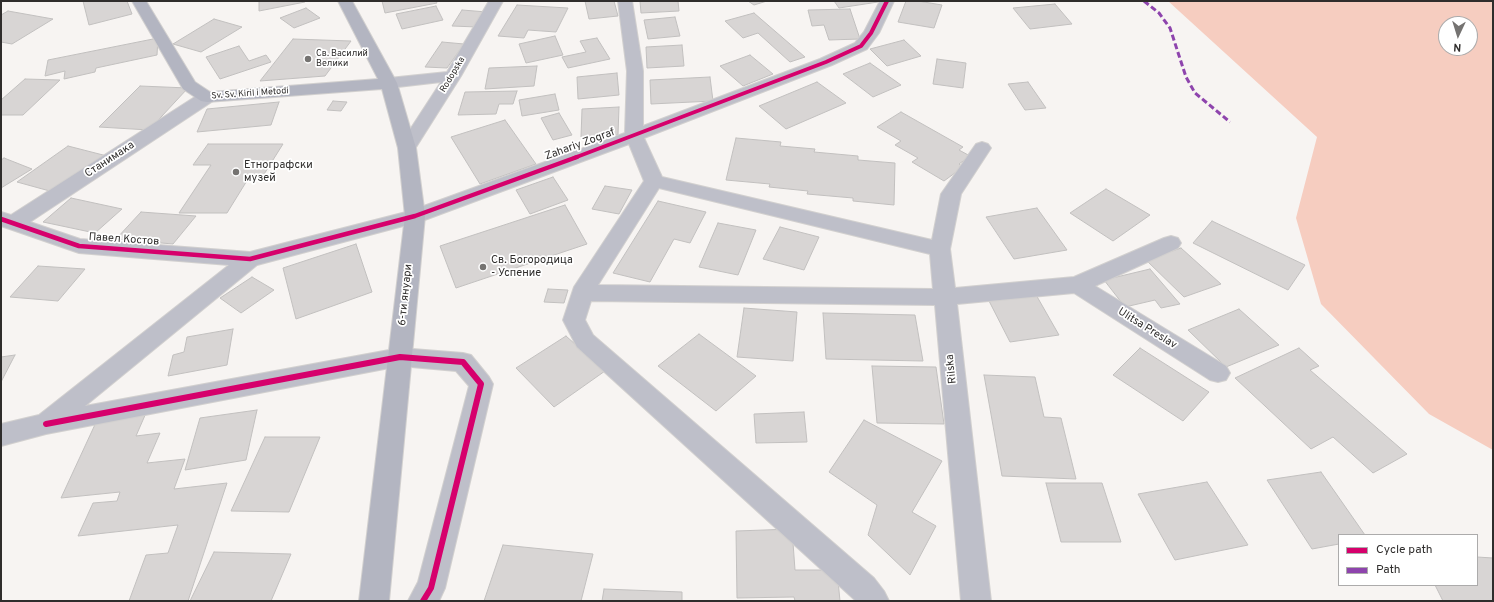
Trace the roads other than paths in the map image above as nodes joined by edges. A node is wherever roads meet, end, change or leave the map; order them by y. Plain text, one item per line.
1 (139, 1) edge
2 (345, 1) edge
3 (496, 1) edge
4 (626, 1) edge
5 (887, 1) edge
6 (453, 76) junction
7 (389, 83) junction
8 (207, 98) junction
9 (634, 136) junction
10 (407, 148) junction
11 (982, 148) dead end
12 (654, 181) junction
13 (414, 216) junction
14 (7, 221) edge
15 (1171, 243) dead end
16 (940, 249) junction
17 (250, 259) junction
18 (1076, 285) junction
19 (582, 293) junction
20 (945, 297) junction
21 (400, 357) junction
22 (1218, 373) dead end
23 (46, 424) junction
24 (1, 435) edge
25 (374, 601) edge
26 (423, 601) edge
27 (874, 601) edge
28 (976, 601) edge

1 - 8 main road, Sv. Sv. Kiril i Metodi
2 - 7 main road, 6-ти януари
3 - 6 street, Rodopska
4 - 9 street
5 - 9 street, Zahariy Zograf
6 - 7 street
6 - 10 street, Rodopska
7 - 8 main road, Sv. Sv. Kiril i Metodi
7 - 10 main road, 6-ти януари
8 - 14 street, Станимака
9 - 12 street
9 - 13 street, Zahariy Zograf
10 - 13 main road, 6-ти януари
11 - 16 street, Rilska
12 - 16 street
12 - 19 street
13 - 17 street, Zahariy Zograf
13 - 21 main road, 6-ти януари
14 - 17 street, Павел Костов
15 - 18 street
16 - 20 street, Rilska
17 - 23 street
18 - 20 street
18 - 22 street, Ulitsa Preslav
19 - 20 street
19 - 27 street
20 - 28 street, Rilska
21 - 23 street
21 - 25 main road, 6-ти януари
21 - 26 street
23 - 24 street

